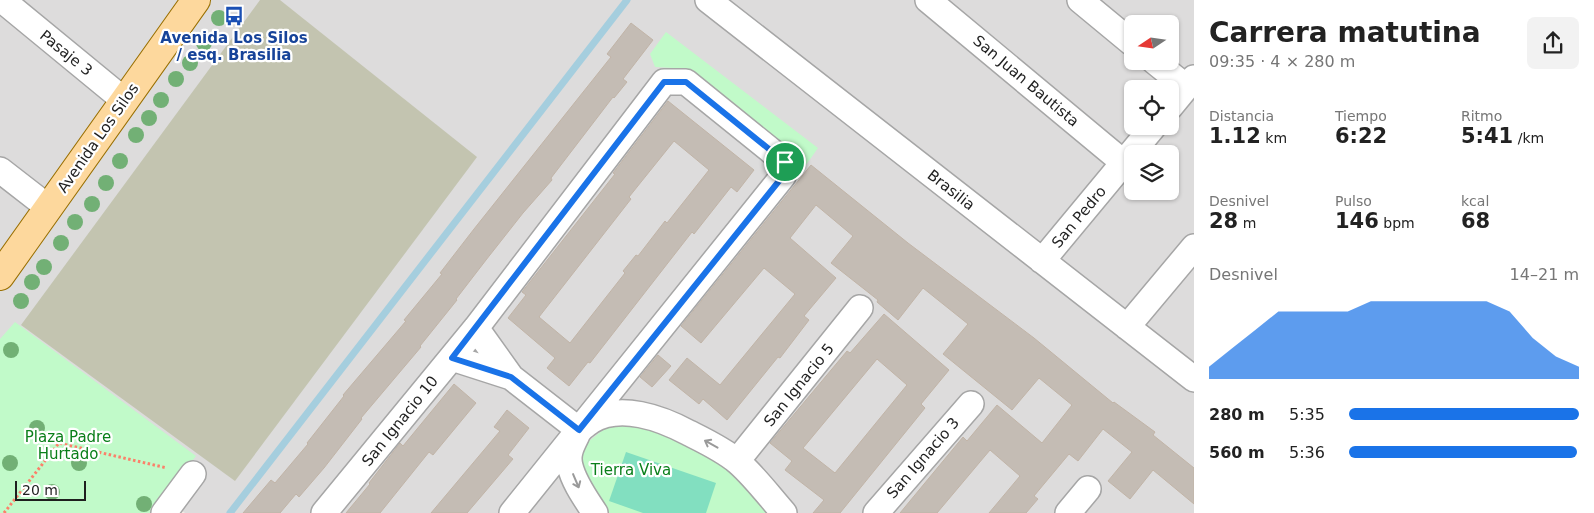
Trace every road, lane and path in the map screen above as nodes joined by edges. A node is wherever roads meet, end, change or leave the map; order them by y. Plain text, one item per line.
1 (196, 0) edge
2 (708, 0) edge
3 (928, 0) edge
4 (1080, 0) edge
5 (7, 4) dead end
6 (1124, 36) edge
7 (1169, 70) edge
8 (1190, 83) edge
9 (1179, 96) edge
10 (124, 101) junction
11 (1147, 135) edge
12 (1139, 145) edge
13 (1124, 163) joint
14 (0, 170) edge
15 (49, 208) junction
16 (1194, 247) edge
17 (1042, 261) junction
18 (0, 276) edge
19 (860, 308) dead end
20 (1126, 327) junction
21 (476, 328) junction
22 (452, 358) junction
23 (511, 377) junction
24 (1194, 379) edge
25 (971, 404) dead end
26 (579, 430) junction
27 (737, 461) junction
28 (193, 474) joint
29 (1088, 489) dead end
30 (4, 513) edge
31 (164, 513) edge
32 (324, 513) edge
33 (512, 513) edge
34 (595, 513) edge
35 (784, 513) edge
36 (876, 513) edge
37 (1068, 513) edge

1 - 10 main road, Avenida Los Silos
2 - 17 street, Brasilia
3 - 13 street, San Juan Bautista
4 - 6 street
5 - 10 street, Pasaje 3
7 - 8 street
8 - 9 street
10 - 15 main road, Avenida Los Silos
11 - 12 street, San Pedro
13 - 17 street, San Pedro
14 - 15 street
15 - 18 main road, Avenida Los Silos
16 - 20 street
17 - 20 street, Brasilia
19 - 27 street, San Ignacio 5
20 - 24 street, Brasilia
21 - 22 street, San Ignacio 10
21 - 23 street
21 - 26 street, San Ignacio 10
22 - 23 street
22 - 32 street, San Ignacio 10
23 - 26 street
25 - 36 street, San Ignacio 3
27 -> 26 street
26 - 33 street
26 -> 34 street
27 - 35 street
28 - 30 path
28 - 31 street
29 - 37 street

